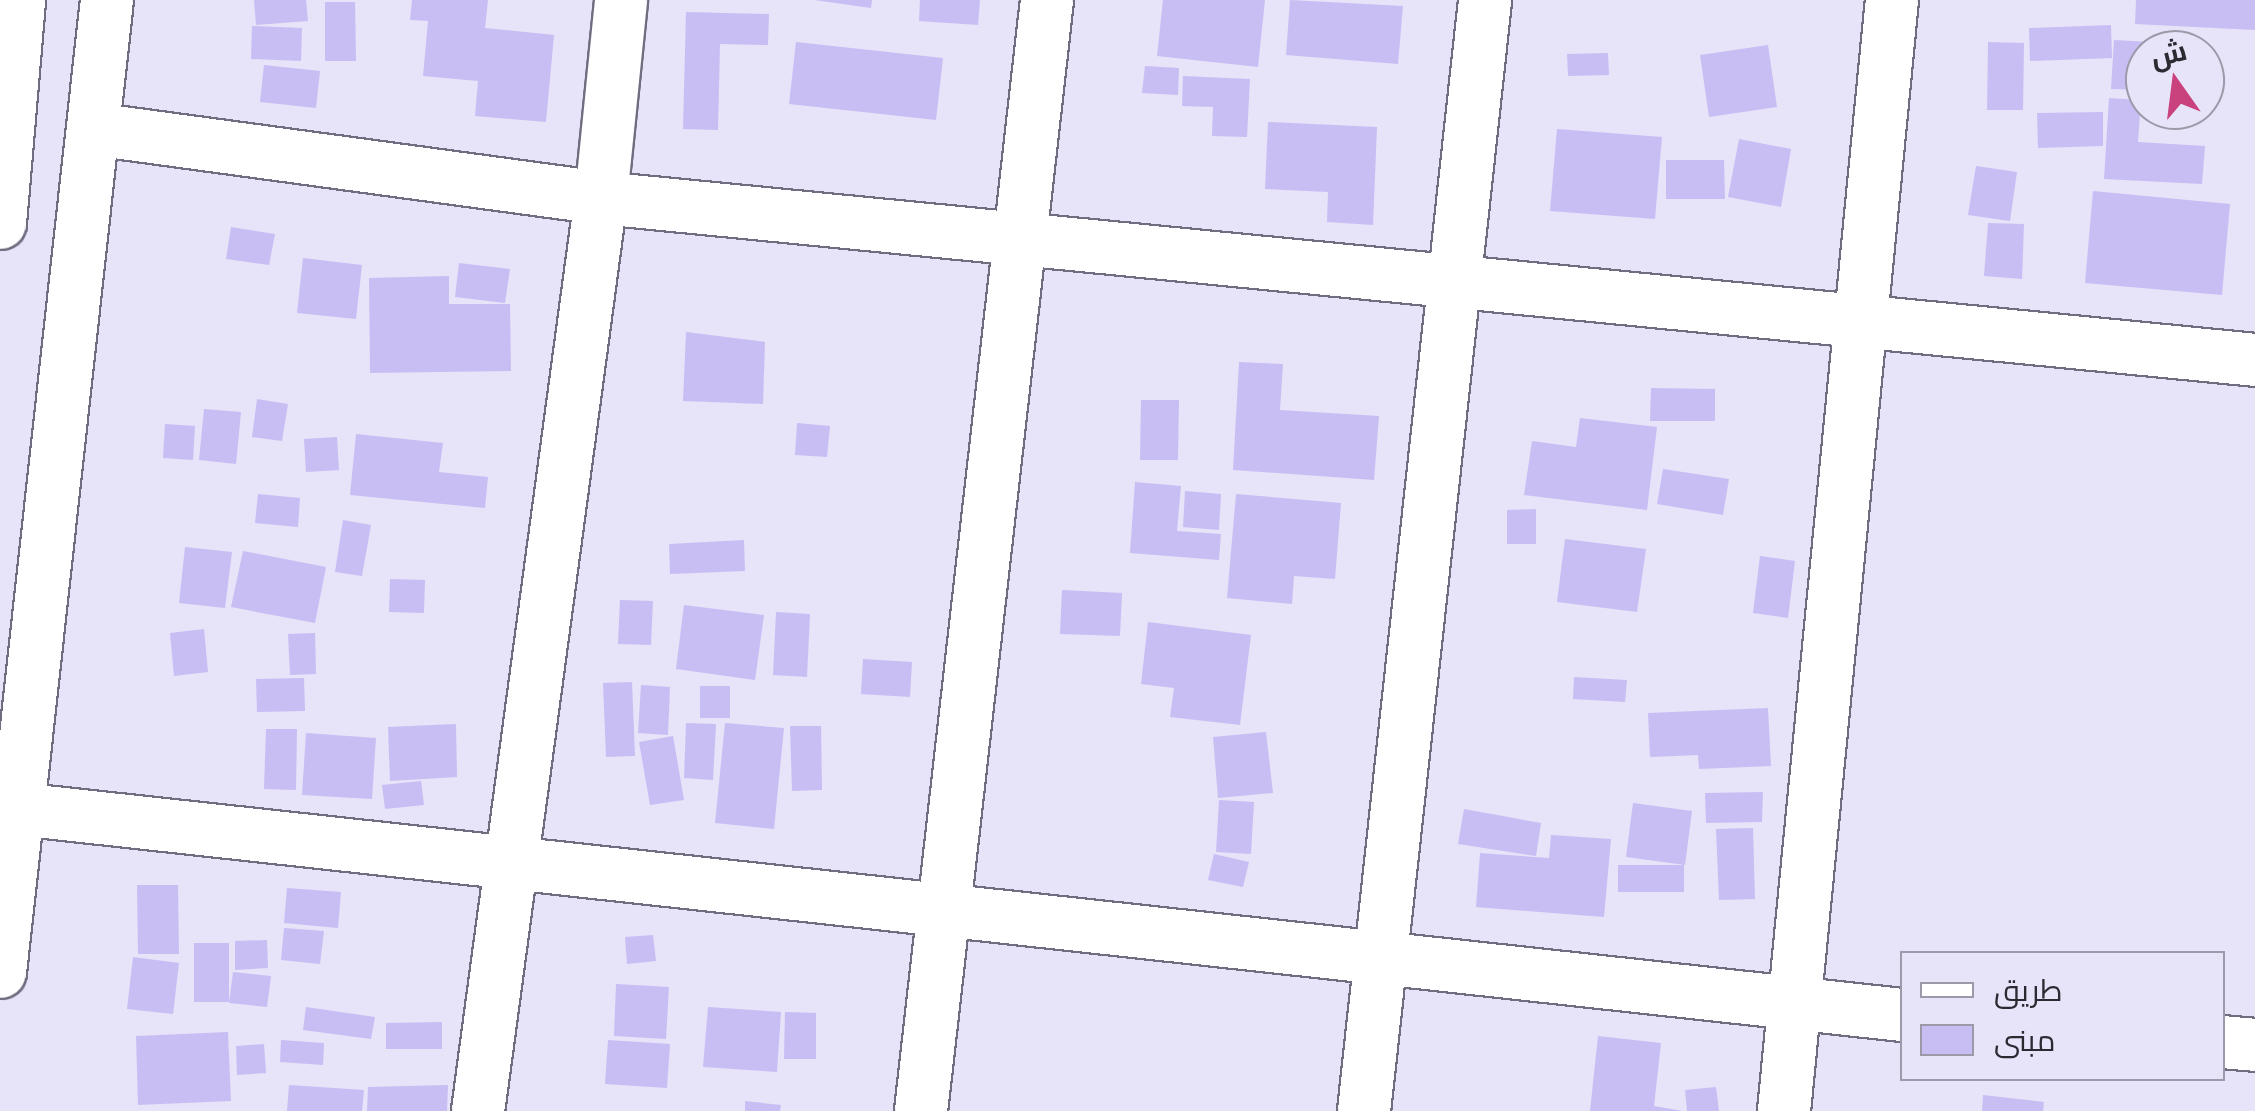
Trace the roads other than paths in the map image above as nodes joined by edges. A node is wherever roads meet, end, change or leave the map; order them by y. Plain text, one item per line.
1 (20, 0) edge
2 (107, 0) edge
3 (622, 0) edge
4 (1047, 0) edge
5 (1486, 0) edge
6 (1892, 0) edge
7 (93, 129) junction
8 (601, 198) junction
9 (0, 214) edge
10 (0, 223) edge
11 (1016, 239) junction
12 (1455, 282) junction
13 (1862, 322) junction
14 (2255, 360) edge
15 (18, 810) junction
16 (509, 864) junction
17 (941, 913) junction
18 (1385, 962) junction
19 (0, 972) edge
20 (1796, 1006) junction
21 (1900, 1015) edge
22 (2225, 1042) edge
23 (2255, 1044) edge
24 (478, 1111) edge
25 (921, 1111) edge
26 (1364, 1111) edge
27 (1784, 1111) edge

1 - 9 street
2 - 7 street
3 - 8 street
4 - 11 street
5 - 12 street
6 - 13 street
7 - 8 street
7 - 15 street
8 - 11 street
8 - 16 street
9 - 10 street
11 - 12 street
11 - 17 street
12 - 13 street
12 - 18 street
13 - 14 street
13 - 20 street
15 - 16 street
15 - 19 street
16 - 17 street
16 - 24 street
17 - 18 street
17 - 25 street
18 - 20 street
18 - 26 street
20 - 21 street
20 - 27 street
22 - 23 street

